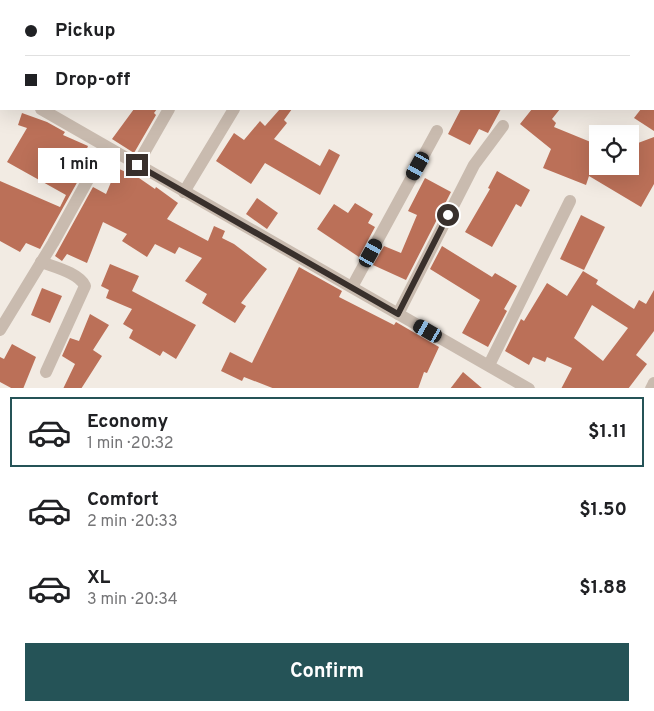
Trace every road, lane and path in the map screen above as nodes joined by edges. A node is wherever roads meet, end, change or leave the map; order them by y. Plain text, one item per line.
1 (43, 110) edge
2 (168, 110) edge
3 (233, 110) edge
4 (503, 126) dead end
5 (437, 131) dead end
6 (106, 147) junction
7 (137, 165) junction
8 (184, 192) junction
9 (570, 201) dead end
10 (41, 262) junction
11 (352, 287) junction
12 (398, 314) junction
13 (0, 330) edge
14 (489, 365) junction
15 (46, 372) dead end
16 (654, 383) edge
17 (529, 388) edge
18 (651, 388) edge

1 - 6 street
2 - 7 street
3 - 8 street
4 - 12 street
5 - 11 street
6 - 7 street
6 - 10 street
7 - 8 street
8 - 11 street
9 - 14 street
10 - 13 street
10 - 15 street
11 - 12 street
12 - 14 street
14 - 17 street
16 - 18 street

